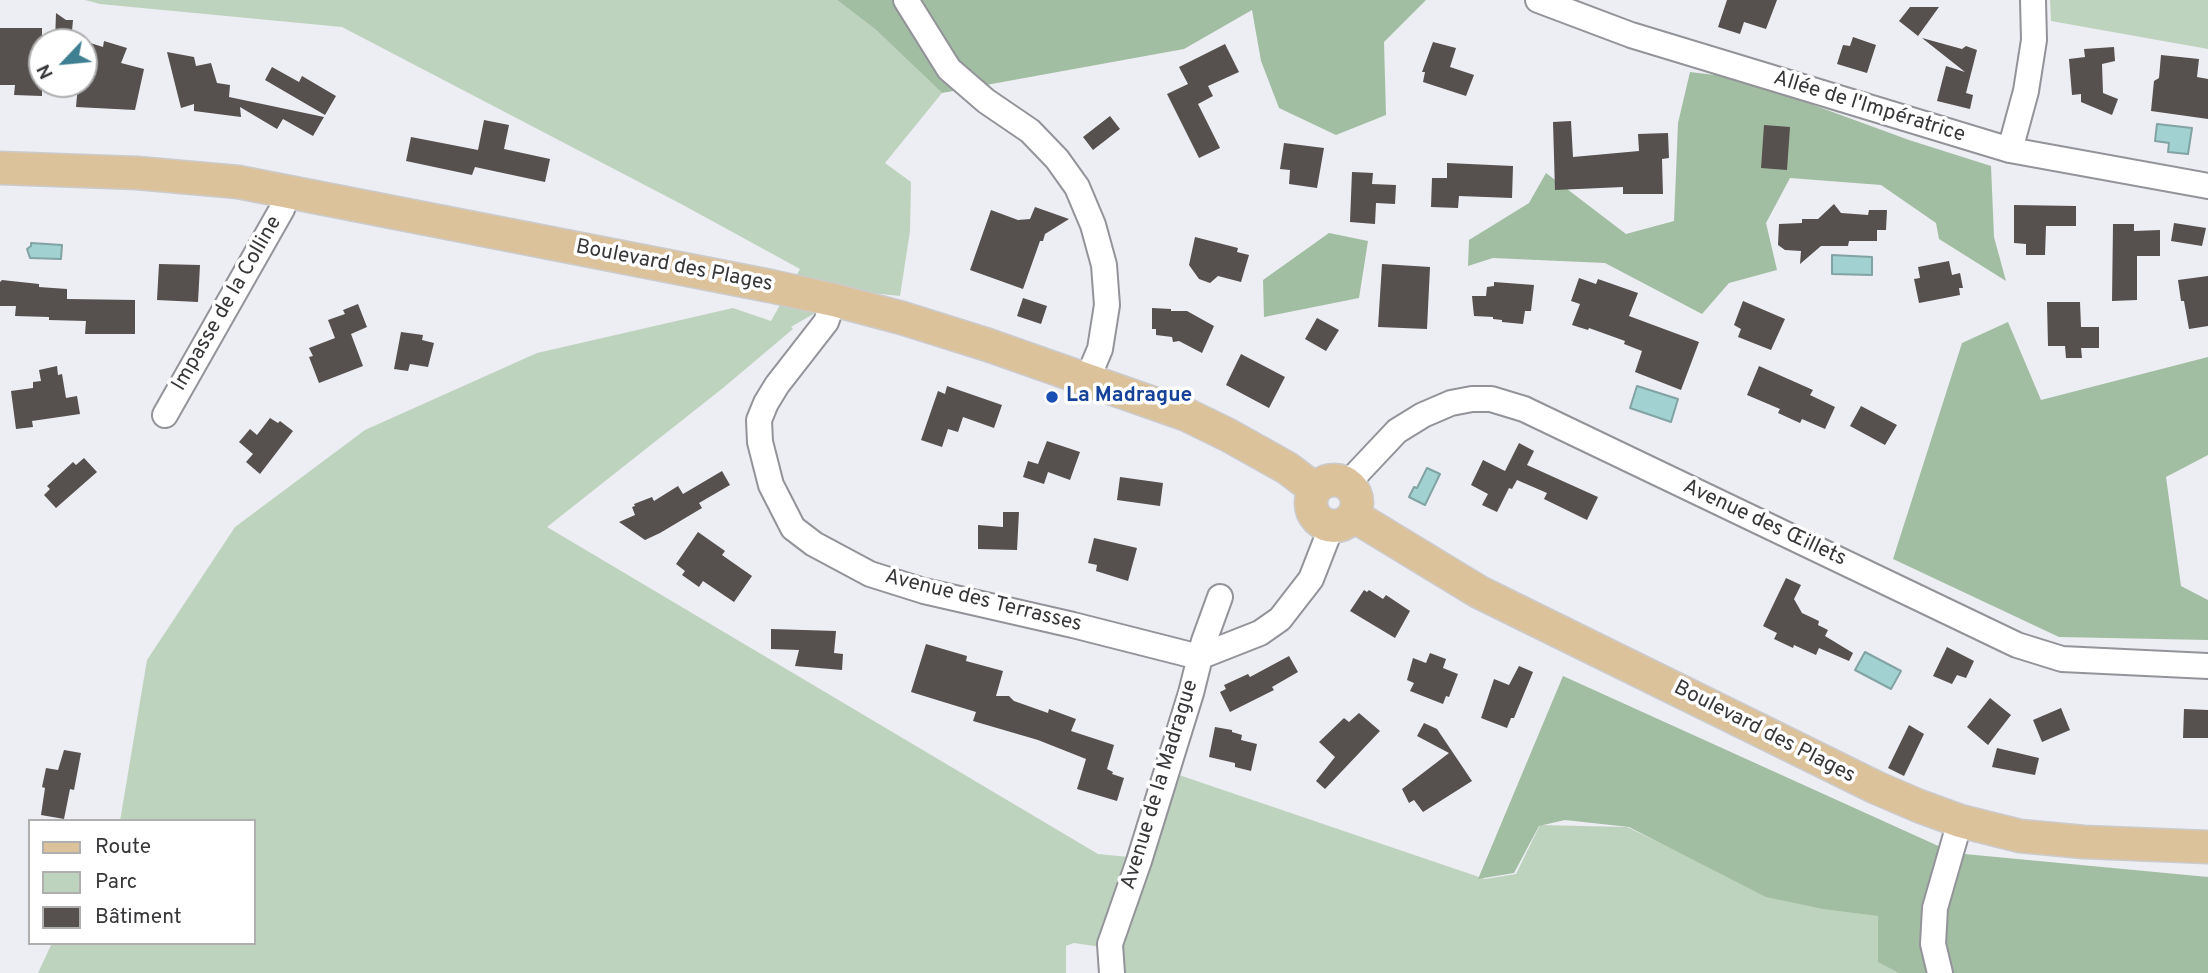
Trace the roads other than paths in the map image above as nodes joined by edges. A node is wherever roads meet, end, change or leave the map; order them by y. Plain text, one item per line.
1 (906, 0) edge
2 (1538, 0) edge
3 (2034, 0) edge
4 (2010, 150) junction
5 (0, 168) edge
6 (2208, 186) edge
7 (288, 193) junction
8 (834, 300) junction
9 (1087, 380) junction
10 (165, 415) dead end
11 (1348, 483) junction
12 (1315, 489) junction
13 (1342, 521) junction
14 (1220, 597) dead end
15 (1199, 657) junction
16 (2208, 666) edge
17 (1960, 821) junction
18 (2208, 847) edge
19 (1112, 973) edge
20 (1940, 973) edge

1 - 9 street
2 - 4 street, Allée de l'Impératrice
3 - 4 street
4 - 6 street, Allée de l'Impératrice
5 - 7 main road, Boulevard des Plages
7 - 8 main road, Boulevard des Plages
7 - 10 street, Impasse de la Colline
8 - 9 main road, Boulevard des Plages
8 - 15 street, Avenue des Terrasses
9 - 12 main road, Boulevard des Plages
11 - 12 main road
11 - 13 main road
11 - 16 street, Avenue des Œillets
12 - 13 main road
13 - 15 street
13 - 17 main road, Boulevard des Plages
14 - 15 street, Avenue de la Madrague
15 - 19 street, Avenue de la Madrague
17 - 18 main road, Boulevard des Plages
17 - 20 street

